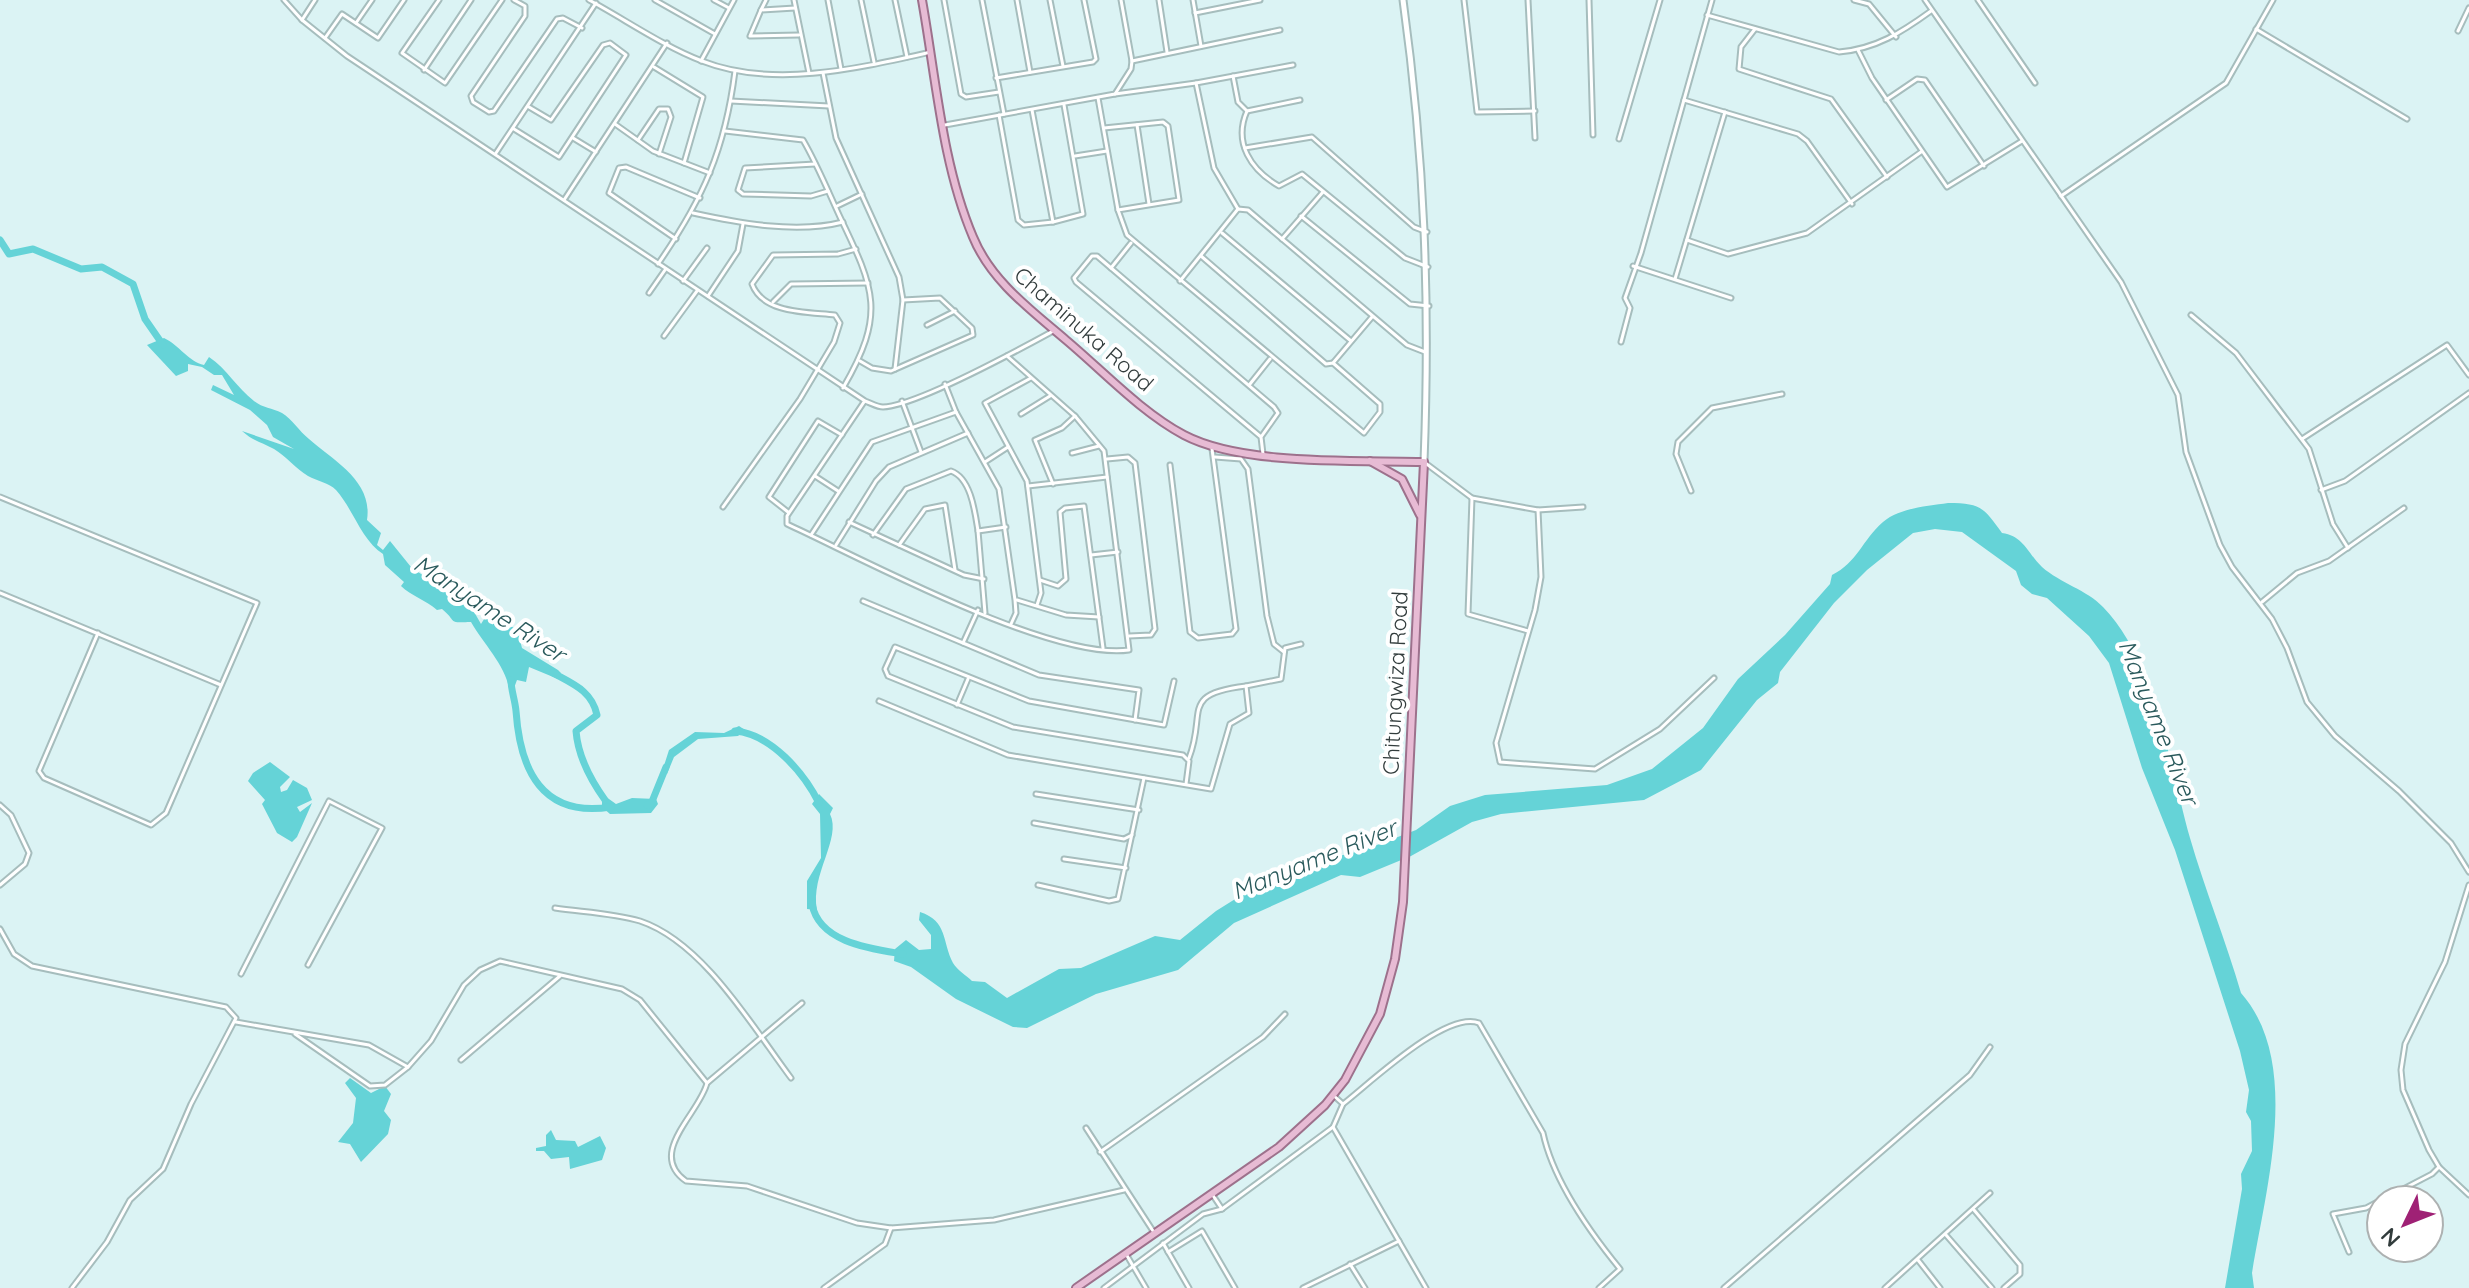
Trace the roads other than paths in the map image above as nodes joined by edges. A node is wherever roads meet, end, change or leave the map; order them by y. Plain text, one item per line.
1 (284, 0) edge
2 (315, 0) edge
3 (372, 0) edge
4 (404, 0) edge
5 (439, 0) edge
6 (471, 0) edge
7 (502, 0) edge
8 (514, 0) edge
9 (589, 0) edge
10 (655, 0) edge
11 (714, 0) edge
12 (734, 0) edge
13 (766, 0) edge
14 (794, 0) edge
15 (828, 0) edge
16 (861, 0) edge
17 (895, 0) edge
18 (922, 0) edge
19 (944, 0) edge
20 (982, 0) edge
21 (1017, 0) edge
22 (1050, 0) edge
23 (1084, 0) edge
24 (1121, 0) edge
25 (1159, 0) edge
26 (1193, 0) edge
27 (1260, 0) edge
28 (1403, 0) edge
29 (1464, 0) edge
30 (1528, 0) edge
31 (1589, 0) edge
32 (1660, 0) edge
33 (1712, 0) edge
34 (1854, 0) edge
35 (1925, 0) edge
36 (1978, 0) edge
37 (2273, 0) edge
38 (596, 3) junction
39 (729, 8) junction
40 (795, 8) junction
41 (2469, 8) edge
42 (761, 10) junction
43 (1931, 11) junction
44 (1195, 13) junction
45 (1707, 15) junction
46 (302, 20) junction
47 (356, 23) junction
48 (582, 28) junction
49 (1755, 29) junction
50 (2256, 29) junction
51 (1280, 30) dead end
52 (2458, 31) dead end
53 (715, 34) junction
54 (799, 35) junction
55 (1896, 37) junction
56 (324, 39) junction
57 (667, 42) junction
58 (1201, 46) junction
59 (1858, 50) junction
60 (931, 52) junction
61 (1167, 52) junction
62 (907, 57) junction
63 (701, 61) junction
64 (1132, 61) junction
65 (874, 62) junction
66 (1293, 65) dead end
67 (1063, 66) junction
68 (654, 67) junction
69 (841, 69) junction
70 (424, 70) junction
71 (735, 71) junction
72 (823, 72) junction
73 (1030, 72) junction
74 (809, 73) junction
75 (1233, 76) junction
76 (996, 78) junction
77 (1196, 83) junction
78 (2035, 83) dead end
79 (999, 92) junction
80 (1115, 94) junction
81 (1098, 98) junction
82 (1300, 100) dead end
83 (1682, 100) junction
84 (1886, 100) junction
85 (731, 101) junction
86 (1064, 104) junction
87 (829, 106) junction
88 (529, 107) junction
89 (1032, 110) junction
90 (1247, 111) junction
91 (1535, 111) junction
92 (1725, 112) junction
93 (1001, 115) junction
94 (2407, 119) dead end
95 (615, 124) junction
96 (945, 125) junction
97 (1137, 125) junction
98 (1104, 128) junction
99 (514, 129) junction
100 (725, 131) junction
101 (1593, 135) dead end
102 (573, 138) junction
103 (1535, 138) dead end
104 (1619, 139) dead end
105 (638, 141) junction
106 (2022, 141) junction
107 (1245, 148) junction
108 (1107, 151) junction
109 (596, 152) junction
110 (1921, 152) junction
111 (496, 153) junction
112 (659, 154) junction
113 (1073, 156) junction
114 (684, 163) junction
115 (815, 164) junction
116 (1984, 166) junction
117 (710, 173) junction
118 (1887, 177) junction
119 (828, 191) junction
120 (1323, 192) junction
121 (862, 194) junction
122 (2061, 196) junction
123 (701, 198) junction
124 (564, 200) junction
125 (1149, 204) junction
126 (1852, 204) junction
127 (836, 207) junction
128 (1238, 209) junction
129 (1118, 210) junction
130 (693, 213) junction
131 (1301, 216) junction
132 (843, 222) junction
133 (1053, 222) junction
134 (743, 224) junction
135 (1427, 232) junction
136 (1222, 233) junction
137 (676, 239) junction
138 (1282, 239) junction
139 (1687, 240) junction
140 (1132, 241) junction
141 (707, 248) dead end
142 (856, 249) junction
143 (1201, 256) junction
144 (658, 264) junction
145 (1633, 266) junction
146 (1428, 267) junction
147 (1111, 268) junction
148 (665, 269) junction
149 (1675, 279) junction
150 (683, 281) junction
151 (1180, 281) junction
152 (870, 282) junction
153 (697, 291) junction
154 (649, 293) dead end
155 (708, 296) junction
156 (1731, 298) dead end
157 (903, 300) junction
158 (773, 302) junction
159 (1429, 306) junction
160 (955, 311) junction
161 (2191, 315) dead end
162 (1373, 316) junction
163 (927, 325) dead end
164 (1055, 330) junction
165 (664, 336) dead end
166 (1351, 341) junction
167 (1621, 342) dead end
168 (1428, 353) junction
169 (1007, 356) junction
170 (1271, 358) junction
171 (859, 360) junction
172 (1333, 363) junction
173 (895, 369) junction
174 (816, 370) junction
175 (2469, 375) edge
176 (1031, 378) junction
177 (945, 384) junction
178 (1250, 384) junction
179 (843, 388) junction
180 (2469, 393) edge
181 (1782, 394) dead end
182 (1050, 396) junction
183 (865, 401) junction
184 (902, 401) junction
185 (956, 412) junction
186 (1021, 414) dead end
187 (1075, 416) junction
188 (912, 427) junction
189 (968, 433) junction
190 (842, 435) junction
191 (1261, 437) junction
192 (2302, 439) junction
193 (1101, 446) junction
194 (1009, 447) junction
195 (1212, 447) junction
196 (921, 452) junction
197 (1072, 453) dead end
198 (1263, 454) junction
199 (1214, 457) junction
200 (1106, 459) junction
201 (1367, 460) junction
202 (985, 462) junction
203 (1424, 462) junction
204 (1170, 465) dead end
205 (815, 476) junction
206 (1109, 477) junction
207 (1053, 484) junction
208 (1028, 486) junction
209 (2321, 490) junction
210 (838, 491) junction
211 (1691, 491) dead end
212 (0, 497) edge
213 (1472, 498) junction
214 (723, 507) dead end
215 (1583, 507) dead end
216 (2404, 508) dead end
217 (1538, 510) junction
218 (790, 513) junction
219 (849, 522) junction
220 (1422, 522) junction
221 (1006, 527) junction
222 (978, 531) junction
223 (811, 535) junction
224 (873, 535) junction
225 (836, 545) junction
226 (899, 546) junction
227 (2348, 548) junction
228 (1118, 552) junction
229 (1091, 555) junction
230 (955, 570) junction
231 (984, 579) junction
232 (1040, 580) junction
233 (0, 593) edge
234 (1015, 600) junction
235 (863, 601) dead end
236 (2261, 603) junction
237 (1037, 605) junction
238 (978, 610) junction
239 (985, 613) junction
240 (1099, 617) junction
241 (1011, 624) junction
242 (1528, 631) junction
243 (98, 633) junction
244 (1129, 636) junction
245 (963, 643) junction
246 (1301, 644) dead end
247 (1103, 648) junction
248 (1284, 652) junction
249 (969, 677) junction
250 (1714, 678) dead end
251 (1174, 681) dead end
252 (221, 685) junction
253 (1246, 686) junction
254 (879, 701) dead end
255 (957, 705) junction
256 (1135, 720) junction
257 (1189, 758) junction
258 (1144, 778) junction
259 (1186, 784) junction
260 (1036, 794) dead end
261 (0, 805) edge
262 (1139, 810) junction
263 (1034, 823) dead end
264 (1134, 834) junction
265 (1064, 859) dead end
266 (1126, 868) junction
267 (2469, 872) edge
268 (0, 885) edge
269 (1038, 885) dead end
270 (2469, 885) edge
271 (555, 908) dead end
272 (0, 929) edge
273 (308, 965) dead end
274 (241, 974) dead end
275 (560, 976) junction
276 (802, 1003) dead end
277 (1285, 1014) dead end
278 (236, 1022) junction
279 (293, 1033) junction
280 (761, 1037) junction
281 (1990, 1047) dead end
282 (461, 1060) dead end
283 (408, 1067) junction
284 (791, 1078) dead end
285 (707, 1083) junction
286 (1333, 1095) junction
287 (1343, 1104) junction
288 (1333, 1127) junction
289 (1086, 1128) dead end
290 (1100, 1152) junction
291 (2439, 1167) junction
292 (2409, 1184) edge
293 (1124, 1190) junction
294 (1990, 1193) dead end
295 (1212, 1194) junction
296 (2469, 1195) edge
297 (2365, 1208) edge
298 (1222, 1209) junction
299 (1974, 1210) junction
300 (891, 1228) junction
301 (1155, 1234) junction
302 (1946, 1235) junction
303 (1399, 1241) junction
304 (1163, 1243) junction
305 (1168, 1252) junction
306 (2349, 1252) dead end
307 (1126, 1254) junction
308 (1917, 1260) junction
309 (1350, 1264) junction
310 (1133, 1265) junction
311 (831, 1283) junction
312 (1312, 1286) edge
313 (72, 1288) edge
314 (824, 1288) edge
315 (835, 1288) edge
316 (1076, 1288) edge
317 (1104, 1288) edge
318 (1146, 1288) edge
319 (1189, 1288) edge
320 (1235, 1288) edge
321 (1305, 1288) edge
322 (1365, 1288) edge
323 (1426, 1288) edge
324 (1599, 1288) edge
325 (1724, 1288) edge
326 (1885, 1288) edge
327 (1940, 1288) edge
328 (1992, 1288) edge
329 (2004, 1288) edge

1 - 46 street
2 - 46 street
3 - 47 street
4 - 47 street
5 - 70 street
6 - 70 street
7 - 70 street
8 - 48 street
9 - 38 street
10 - 53 street
11 - 39 street
12 - 39 street
13 - 42 street
14 - 40 street
15 - 69 street
16 - 65 street
17 - 62 street
18 - 60 main road, Chaminuka Road
19 - 79 street
20 - 76 street
21 - 73 street
22 - 67 street
23 - 67 street
24 - 64 street
25 - 61 street
26 - 44 street
27 - 44 street
28 - 135 main road
29 - 91 street
30 - 91 street
31 - 101 street
32 - 104 street
33 - 45 street
34 - 55 street
35 - 43 street
36 - 78 street
37 - 50 street
38 - 48 street
38 - 57 street
39 - 53 street
40 - 42 street
40 - 54 street
41 - 52 street
42 - 54 street
43 - 55 street
43 - 106 street
44 - 58 street
45 - 49 street
45 - 83 street
46 - 56 street
47 - 56 street
48 - 88 street
49 - 59 street
49 - 118 street
50 - 94 street
50 - 122 street
51 - 58 street
53 - 63 street
54 - 74 street
55 - 59 street
56 - 111 street
57 - 63 street
57 - 68 street
58 - 61 street
59 - 84 street
60 - 62 street
60 - 96 main road, Chaminuka Road
61 - 64 street
62 - 65 street
63 - 71 street
64 - 80 street
65 - 69 street
66 - 75 street
67 - 73 street
68 - 95 street
68 - 114 street
69 - 72 street
71 - 74 street
71 - 85 street
72 - 74 street
72 - 87 street
73 - 76 street
75 - 77 street
75 - 90 street
76 - 79 street
77 - 80 street
77 - 128 street
79 - 93 street
80 - 81 street
81 - 86 street
81 - 98 street
82 - 90 street
83 - 92 street
83 - 145 street
84 - 110 street
84 - 116 street
85 - 87 street
85 - 100 street
86 - 89 street
86 - 113 street
87 - 121 street
88 - 99 street
88 - 102 street
89 - 93 street
89 - 133 street
90 - 107 street
91 - 103 street
92 - 126 street
92 - 139 street
93 - 96 street
93 - 133 street
95 - 105 street
95 - 109 street
96 - 164 main road, Chaminuka Road
97 - 98 street
97 - 125 street
97 - 125 street
98 - 108 street
99 - 102 street
99 - 111 street
100 - 115 street
100 - 117 street
102 - 109 street
105 - 112 street
105 - 112 street
106 - 116 street
106 - 122 street
107 - 120 street
107 - 135 street
108 - 113 street
108 - 129 street
109 - 124 street
110 - 116 street
110 - 118 street
111 - 124 street
112 - 114 street
113 - 133 street
114 - 117 street
115 - 119 street
115 - 119 street
117 - 123 street
118 - 126 street
119 - 127 street
120 - 131 street
120 - 146 street
121 - 127 street
121 - 157 street
122 - 236 street
123 - 130 street
123 - 137 street
124 - 144 street
125 - 129 street
126 - 139 street
127 - 132 street
128 - 136 street
128 - 138 street
129 - 140 street
130 - 134 street
130 - 137 street
131 - 138 street
131 - 159 street
132 - 134 street
132 - 142 street
134 - 155 street
135 - 146 main road
136 - 143 street
136 - 166 street
137 - 144 street
138 - 162 street
139 - 149 street
140 - 147 street
140 - 151 street
141 - 150 street
142 - 152 street
142 - 158 street
143 - 151 street
143 - 172 street
144 - 148 street
145 - 149 street
145 - 167 street
146 - 159 main road
147 - 178 street
147 - 191 street
148 - 150 street
148 - 154 street
149 - 156 street
150 - 153 street
151 - 170 street
152 - 158 street
152 - 171 street
153 - 155 street
153 - 165 street
155 - 174 street
157 - 160 street
157 - 173 street
158 - 174 street
159 - 168 main road
160 - 163 street
160 - 173 street
161 - 192 street
162 - 166 street
162 - 168 street
164 - 169 street
164 - 195 main road, Chaminuka Road
166 - 172 street
168 - 203 main road
169 - 176 street
169 - 177 street
170 - 172 street
170 - 178 street
171 - 173 street
171 - 179 street
174 - 179 street
174 - 214 street
175 - 192 street
176 - 182 street
176 - 194 street
177 - 184 street
177 - 185 street
178 - 191 street
179 - 183 street
180 - 209 street
181 - 211 street
182 - 186 street
182 - 187 street
183 - 184 street
183 - 190 street
184 - 188 street
185 - 188 street
185 - 189 street
187 - 193 street
187 - 207 street
188 - 196 street
188 - 210 street
189 - 196 street
189 - 202 street
190 - 205 street
190 - 218 street
191 - 198 street
192 - 209 street
193 - 197 street
193 - 200 street
194 - 202 street
194 - 208 street
195 - 198 main road, Chaminuka Road
195 - 199 street
196 - 219 street
198 - 201 main road, Chaminuka Road
199 - 204 street
199 - 248 street
200 - 206 street
200 - 244 street
201 - 203 main road, Chaminuka Road
201 - 220 main road
202 - 221 street
203 - 213 street
203 - 220 main road, Chitungwiza Road
205 - 210 street
205 - 218 street
206 - 207 street
206 - 228 street
207 - 208 street
208 - 232 street
209 - 227 street
210 - 223 street
212 - 252 street
213 - 217 street
213 - 242 street
215 - 217 street
216 - 227 street
217 - 242 street
218 - 223 street
219 - 224 street
219 - 225 street
220 - 286 main road, Chitungwiza Road
221 - 222 street
221 - 234 street
222 - 224 street
222 - 231 street
223 - 225 street
224 - 226 street
225 - 238 street
226 - 230 street
226 - 230 street
227 - 236 street
228 - 229 street
228 - 244 street
229 - 232 street
229 - 240 street
230 - 231 street
231 - 239 street
232 - 237 street
233 - 243 street
234 - 237 street
234 - 241 street
235 - 245 street
236 - 267 street
237 - 240 street
238 - 239 street
238 - 245 street
239 - 241 street
240 - 247 street
241 - 247 street
242 - 250 street
243 - 252 street
243 - 252 street
244 - 247 street
245 - 256 street
246 - 248 street
248 - 253 street
249 - 255 street
249 - 255 street
249 - 256 street
251 - 256 street
253 - 257 street
253 - 259 street
254 - 258 street
255 - 257 street
257 - 259 street
258 - 259 street
258 - 262 street
260 - 262 street
261 - 268 street
262 - 264 street
263 - 264 street
264 - 266 street
265 - 266 street
266 - 269 street
270 - 291 street
271 - 280 street
272 - 278 street
273 - 274 street
275 - 282 street
275 - 283 street
275 - 285 street
276 - 280 street
277 - 290 street
278 - 279 street
278 - 313 street
279 - 283 street
279 - 283 street
280 - 284 street
280 - 285 street
281 - 325 street
285 - 300 street
286 - 287 street
286 - 295 main road, Chitungwiza Road
287 - 288 street
287 - 324 street
288 - 298 street
288 - 303 street
289 - 290 street
290 - 293 street
291 - 292 street
291 - 296 street
293 - 300 street
293 - 301 street
294 - 299 street
295 - 298 street
295 - 301 main road, Chitungwiza Road
297 - 306 street
298 - 304 street
299 - 302 street
299 - 329 street
300 - 311 street
301 - 307 main road, Chitungwiza Road
302 - 308 street
302 - 328 street
303 - 309 street
303 - 323 street
304 - 305 street
304 - 310 street
305 - 319 street
305 - 320 street
307 - 310 street
307 - 316 main road, Chitungwiza Road
308 - 326 street
308 - 327 street
309 - 312 street
309 - 322 street
310 - 317 street
310 - 318 street
311 - 314 street
311 - 315 street
312 - 321 street

